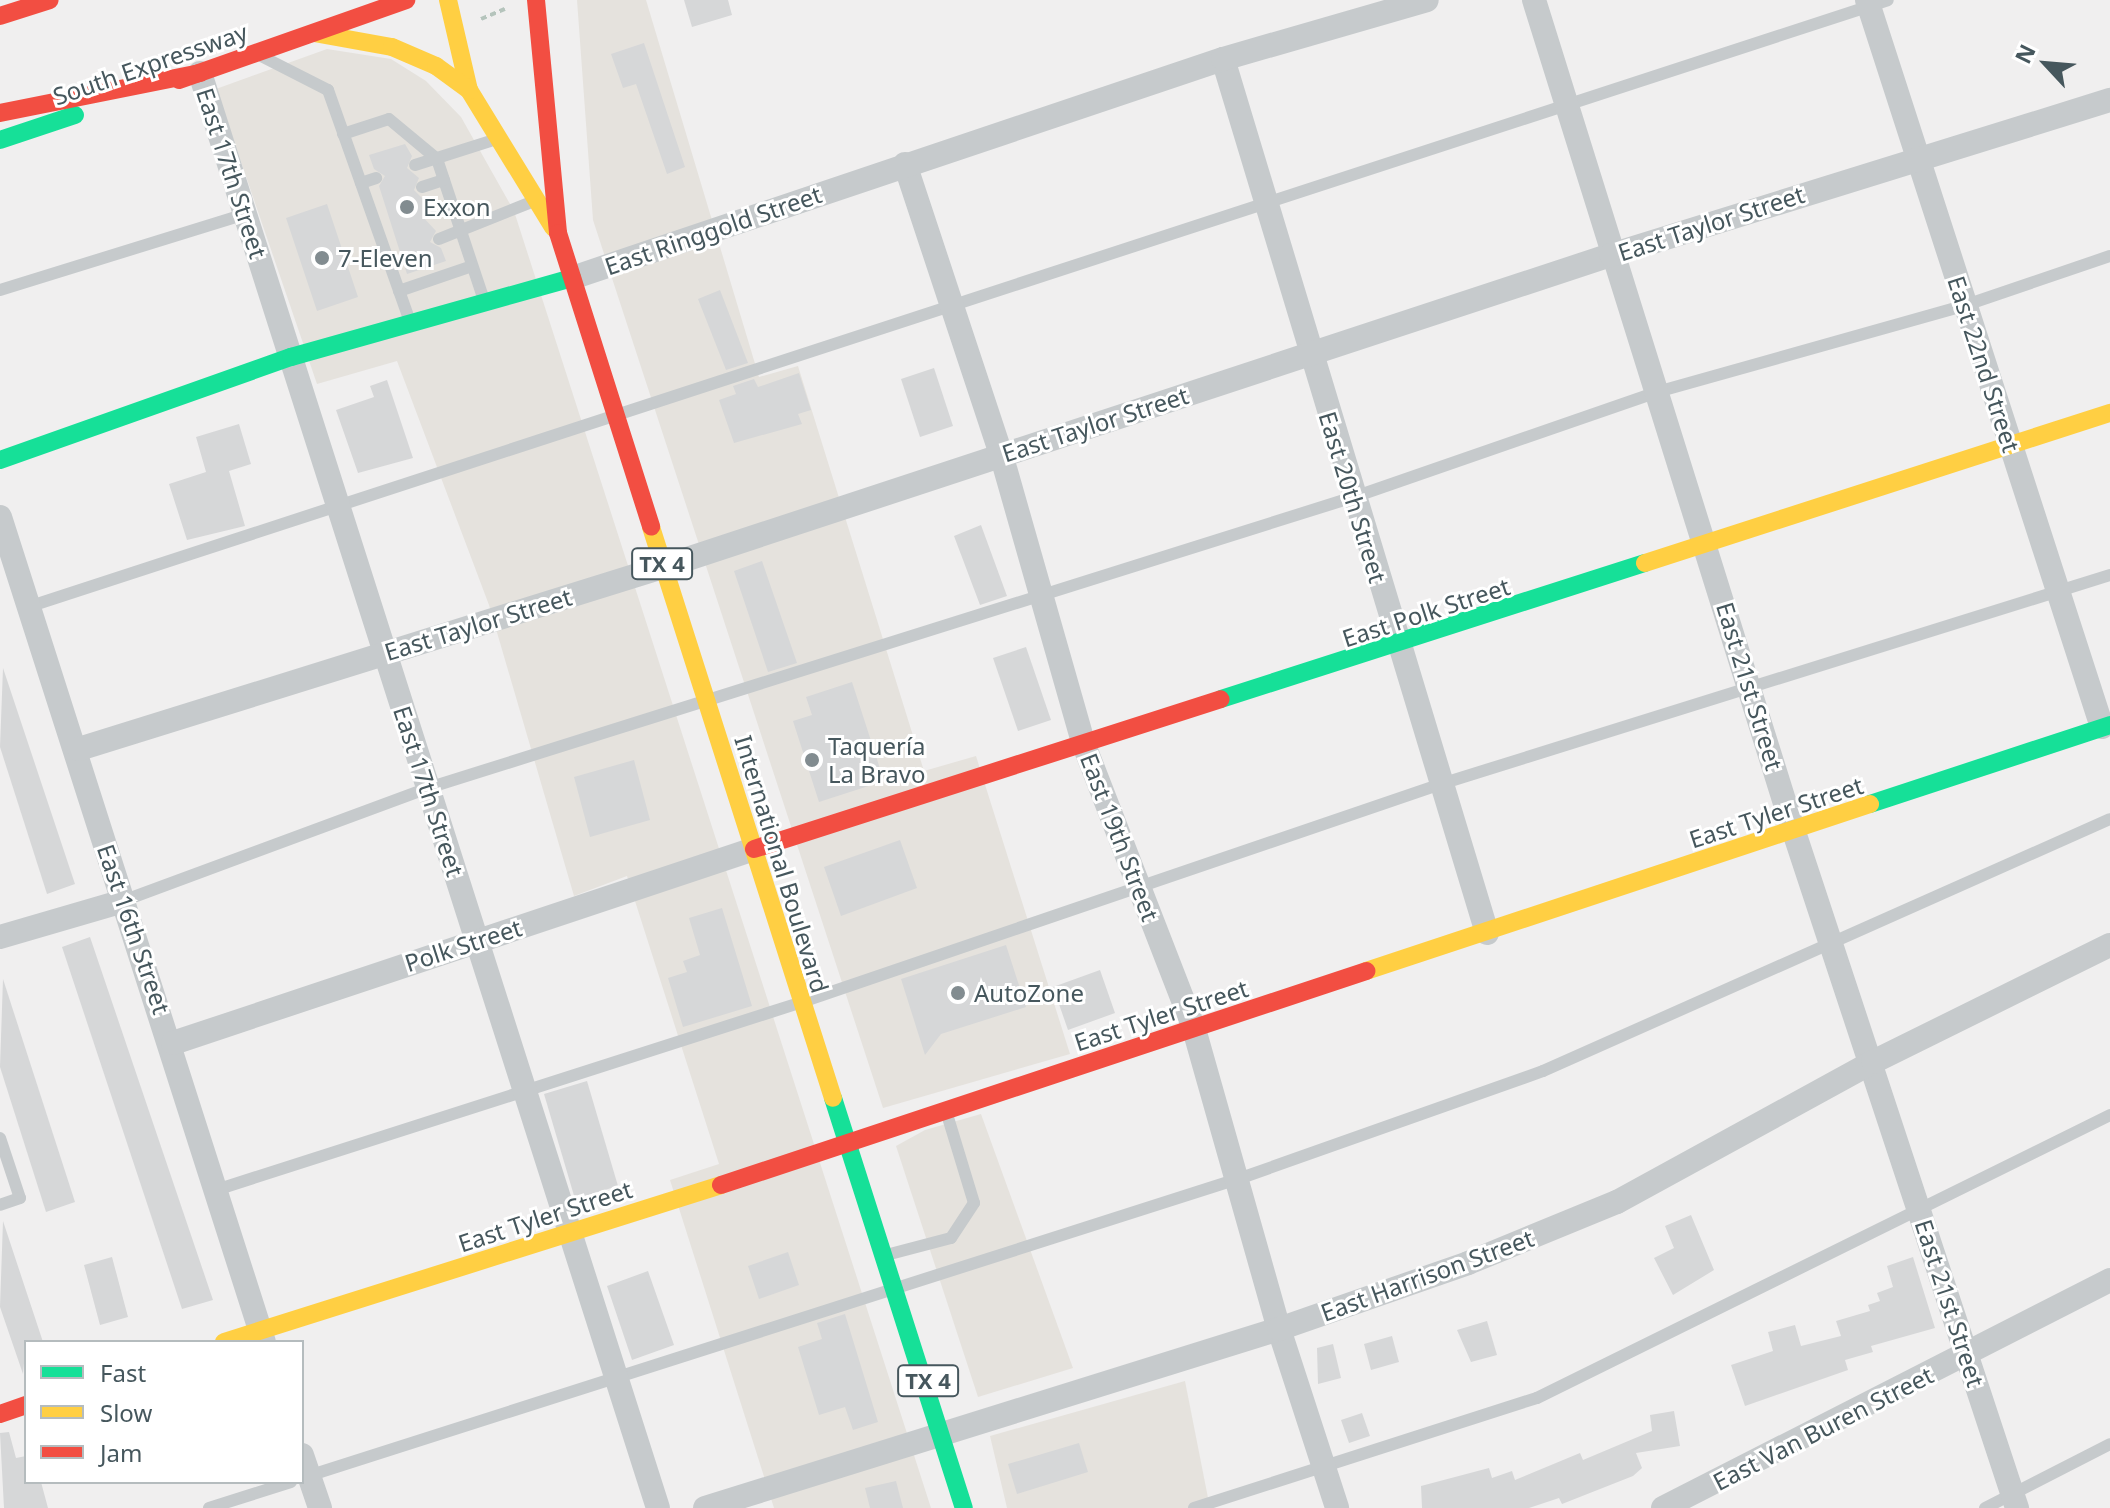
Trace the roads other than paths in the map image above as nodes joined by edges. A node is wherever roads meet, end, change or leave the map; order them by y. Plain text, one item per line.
1 (50, 0) edge
2 (349, 0) edge
3 (406, 0) edge
4 (448, 0) edge
5 (536, 0) edge
6 (1427, 0) edge
7 (1534, 0) edge
8 (1875, 2) edge
9 (0, 16) edge
10 (314, 33) junction
11 (255, 53) junction
12 (1223, 59) junction
13 (200, 73) junction
14 (469, 90) junction
15 (2110, 100) edge
16 (1566, 108) junction
17 (0, 113) edge
18 (343, 134) junction
19 (497, 138) junction
20 (0, 140) edge
21 (1918, 158) junction
22 (437, 159) junction
23 (905, 164) junction
24 (415, 165) dead end
25 (376, 178) dead end
26 (444, 180) junction
27 (361, 183) junction
28 (422, 187) dead end
29 (384, 200) dead end
30 (537, 200) junction
31 (1264, 200) junction
32 (369, 205) junction
33 (452, 206) junction
34 (430, 213) dead end
35 (245, 214) junction
36 (392, 225) dead end
37 (377, 230) junction
38 (461, 231) junction
39 (558, 233) junction
40 (439, 239) dead end
41 (401, 252) dead end
42 (1611, 255) junction
43 (2110, 256) edge
44 (388, 257) junction
45 (472, 266) junction
46 (572, 278) junction
47 (0, 290) edge
48 (399, 291) junction
49 (485, 303) junction
50 (1966, 305) junction
51 (952, 307) junction
52 (411, 324) junction
53 (1310, 355) junction
54 (291, 357) junction
55 (1657, 392) junction
56 (2110, 413) edge
57 (614, 420) junction
58 (2011, 445) junction
59 (1001, 454) junction
60 (0, 460) edge
61 (1354, 497) junction
62 (338, 508) junction
63 (0, 517) edge
64 (1708, 546) junction
65 (663, 567) junction
66 (2110, 575) edge
67 (1040, 592) junction
68 (2058, 592) junction
69 (31, 606) junction
70 (1399, 646) junction
71 (384, 653) junction
72 (1750, 687) junction
73 (706, 705) junction
74 (2106, 726) edge
75 (1084, 745) junction
76 (79, 749) junction
77 (1441, 784) junction
78 (428, 788) junction
79 (2110, 819) edge
80 (1794, 832) junction
81 (754, 849) junction
82 (1138, 883) junction
83 (120, 902) junction
84 (1487, 933) junction
85 (0, 937) edge
86 (478, 940) junction
87 (1832, 943) junction
88 (2110, 945) edge
89 (799, 1003) junction
90 (1194, 1029) junction
91 (173, 1043) junction
92 (1873, 1062) junction
93 (523, 1090) junction
94 (946, 1111) junction
95 (2110, 1115) edge
96 (0, 1138) edge
97 (850, 1143) junction
98 (1241, 1178) junction
99 (216, 1190) junction
100 (0, 1205) edge
101 (1921, 1212) junction
102 (570, 1235) junction
103 (886, 1255) junction
104 (2110, 1280) edge
105 (897, 1288) junction
106 (1279, 1329) junction
107 (262, 1336) edge
108 (237, 1340) edge
109 (1966, 1354) junction
110 (616, 1378) junction
111 (24, 1406) edge
112 (0, 1414) edge
113 (945, 1433) junction
114 (2110, 1444) edge
115 (1324, 1465) junction
116 (304, 1472) edge
117 (304, 1479) edge
118 (272, 1484) edge
119 (2015, 1501) edge
120 (209, 1508) edge
121 (320, 1508) edge
122 (658, 1508) edge
123 (705, 1508) edge
124 (964, 1508) edge
125 (1194, 1508) edge
126 (1337, 1508) edge
127 (1663, 1508) edge
128 (1985, 1508) edge

1 - 9 main road
2 - 10 main road
3 - 10 main road, South Expressway
4 - 14 main road, International Boulevard / TX 4
5 - 39 main road, International Boulevard / TX 4
6 - 12 street, East Ringgold Street
7 - 16 street, East 21st Street
8 - 16 lane
8 - 21 street, East 22nd Street
10 - 11 main road, South Expressway
10 - 14 main road
11 - 13 main road, South Expressway
11 - 18 lane
12 - 23 street, East Ringgold Street
12 - 31 street, East 20th Street
13 - 17 main road
13 - 20 main road, South Expressway
13 - 35 street, East 17th Street
14 - 19 main road, International Boulevard / TX 4
15 - 21 street, East Taylor Street
16 - 31 lane
16 - 42 street, East 21st Street
18 - 22 lane
18 - 27 lane
19 - 22 lane
19 - 30 main road, International Boulevard / TX 4
21 - 42 street, East Taylor Street
21 - 50 street, East 22nd Street
22 - 24 lane
22 - 26 lane
23 - 46 street, East Ringgold Street
23 - 51 street, East 19th Street
25 - 27 lane
26 - 28 lane
26 - 33 lane
27 - 32 lane
29 - 32 lane
30 - 38 lane
30 - 39 main road, International Boulevard / TX 4
31 - 51 lane
31 - 53 street, East 20th Street
32 - 37 lane
33 - 34 lane
33 - 38 lane
35 - 47 lane
35 - 54 street, East 17th Street
36 - 37 lane
37 - 44 lane
38 - 40 lane
38 - 45 lane
39 - 46 main road, International Boulevard / TX 4
41 - 44 lane
42 - 53 street, East Taylor Street
42 - 55 street, East 21st Street
43 - 50 lane
44 - 48 lane
45 - 48 lane
45 - 49 lane
46 - 49 main road, East Ringgold Street
46 - 57 main road, International Boulevard / TX 4
48 - 52 lane
49 - 52 main road, East Ringgold Street
50 - 55 lane
50 - 58 street, East 22nd Street
51 - 57 lane
51 - 59 street, East 19th Street
52 - 54 main road, East Ringgold Street
53 - 59 street, East Taylor Street
53 - 61 street, East 20th Street
54 - 60 main road, East Ringgold Street
54 - 62 street, East 17th Street
55 - 61 lane
55 - 64 street, East 21st Street
56 - 58 main road, East Polk Street
57 - 62 lane
57 - 65 main road, International Boulevard / TX 4
58 - 64 main road, East Polk Street
58 - 68 street, East 22nd Street
59 - 65 street, East Taylor Street
59 - 67 street, East 19th Street
61 - 67 lane
61 - 70 street, East 20th Street
62 - 69 lane
62 - 71 street, East 17th Street
63 - 69 street, East 16th Street
64 - 70 main road, East Polk Street
64 - 72 street, East 21st Street
65 - 71 street, East Taylor Street
65 - 73 main road, International Boulevard / TX 4
66 - 68 lane
67 - 73 lane
67 - 75 street, East 19th Street
68 - 72 lane
68 - 74 street, East 22nd Street
69 - 76 street, East 16th Street
70 - 75 main road, East Polk Street
70 - 77 street, East 20th Street
71 - 76 street, East Taylor Street
71 - 78 street, East 17th Street
72 - 77 lane
72 - 80 street, East 21st Street
73 - 78 lane
73 - 81 main road, International Boulevard / TX 4
74 - 80 main road, East Tyler Street
75 - 81 main road, East Polk Street
75 - 82 street, East 19th Street
76 - 83 street, East 16th Street
77 - 82 lane
77 - 84 street, East 20th Street
78 - 83 lane
78 - 86 street, East 17th Street
79 - 87 lane
80 - 84 main road, East Tyler Street
80 - 87 street, East 21st Street
81 - 86 street, Polk Street
81 - 89 main road, International Boulevard / TX 4
82 - 89 lane
82 - 90 street, East 19th Street
83 - 85 street
83 - 91 street, East 16th Street
84 - 90 main road, East Tyler Street
86 - 91 street, Polk Street
86 - 93 street, East 17th Street
87 - 92 street, East 21st Street
87 - 98 lane
88 - 92 street, East Harrison Street
89 - 93 lane
89 - 97 main road, International Boulevard / TX 4
90 - 94 main road, East Tyler Street
90 - 98 street, East 19th Street
91 - 99 street, East 16th Street
92 - 101 street, East 21st Street
92 - 106 street, East Harrison Street
93 - 99 lane
93 - 102 street, East 17th Street
94 - 97 main road, East Tyler Street
94 - 103 lane
95 - 101 lane
96 - 100 lane
97 - 102 main road, East Tyler Street
97 - 103 main road, International Boulevard / TX 4
98 - 105 lane
98 - 106 street, East 19th Street
99 - 107 street, East 16th Street
101 - 109 street, East 21st Street
101 - 115 lane
102 - 107 main road, East Tyler Street
102 - 110 street, East 17th Street
103 - 105 main road, International Boulevard / TX 4
104 - 109 street, East Van Buren Street
105 - 110 lane
105 - 113 main road, International Boulevard / TX 4
106 - 113 street, East Harrison Street
106 - 115 street, East 19th Street
107 - 108 main road, East Tyler Street
109 - 119 street, East 21st Street
109 - 127 street, East Van Buren Street
110 - 116 lane
110 - 122 street, East 17th Street
111 - 112 main road
113 - 123 street, East Harrison Street
113 - 124 main road, International Boulevard / TX 4
114 - 119 lane
115 - 125 lane
115 - 126 street, East 19th Street
117 - 121 street
118 - 120 lane
119 - 128 lane

